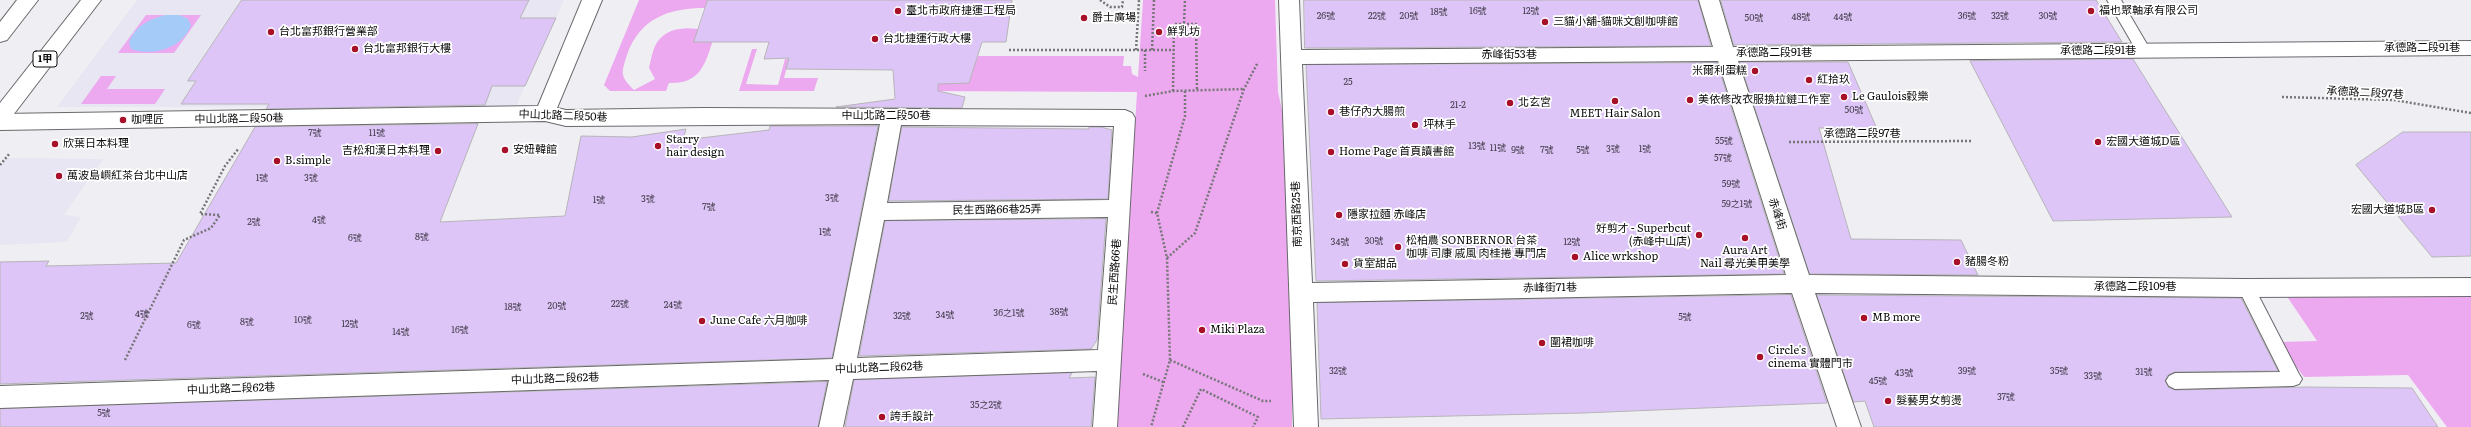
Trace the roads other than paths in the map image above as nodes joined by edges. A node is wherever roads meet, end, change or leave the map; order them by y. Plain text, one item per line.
1 (28, 0) edge
2 (91, 0) edge
3 (592, 0) edge
4 (1289, 0) edge
5 (1709, 0) edge
6 (2114, 0) edge
7 (0, 35) edge
8 (2471, 48) edge
9 (2144, 50) junction
10 (1726, 53) junction
11 (1291, 57) junction
12 (545, 114) junction
13 (892, 116) junction
14 (0, 118) edge
15 (1125, 118) joint
16 (0, 122) edge
17 (1119, 208) junction
18 (876, 212) junction
19 (1800, 284) junction
20 (2471, 287) edge
21 (2246, 288) junction
22 (1300, 293) junction
23 (1109, 360) junction
24 (842, 369) junction
25 (2175, 381) dead end
26 (0, 397) edge
27 (831, 427) edge
28 (1105, 427) edge
29 (1306, 427) edge
30 (1849, 427) edge

1 - 7 street
2 - 14 street, 1甲
3 - 12 street
4 - 11 street, 南京西路25巷
5 - 10 street, 赤峰街
6 - 9 lane
8 - 9 street, 承德路二段91巷
9 - 10 street, 承德路二段91巷
10 - 11 street, 赤峰街53巷
10 - 19 street, 赤峰街
11 - 22 street, 南京西路25巷
12 - 13 street, 中山北路二段50巷
12 - 16 street, 中山北路二段50巷
13 - 15 street, 中山北路二段50巷
13 - 18 street
15 - 17 street, 民生西路66巷
17 - 18 street, 民生西路66巷25弄
17 - 23 street, 民生西路66巷
18 - 24 street
19 - 21 street, 承德路二段109巷
19 - 22 street, 赤峰街71巷
19 - 30 street, 赤峰街
20 - 21 street, 承德路二段109巷
21 - 25 lane
22 - 29 street, 南京西路25巷
23 - 24 street, 中山北路二段62巷
23 - 28 street, 民生西路66巷
24 - 26 street, 中山北路二段62巷
24 - 27 street

